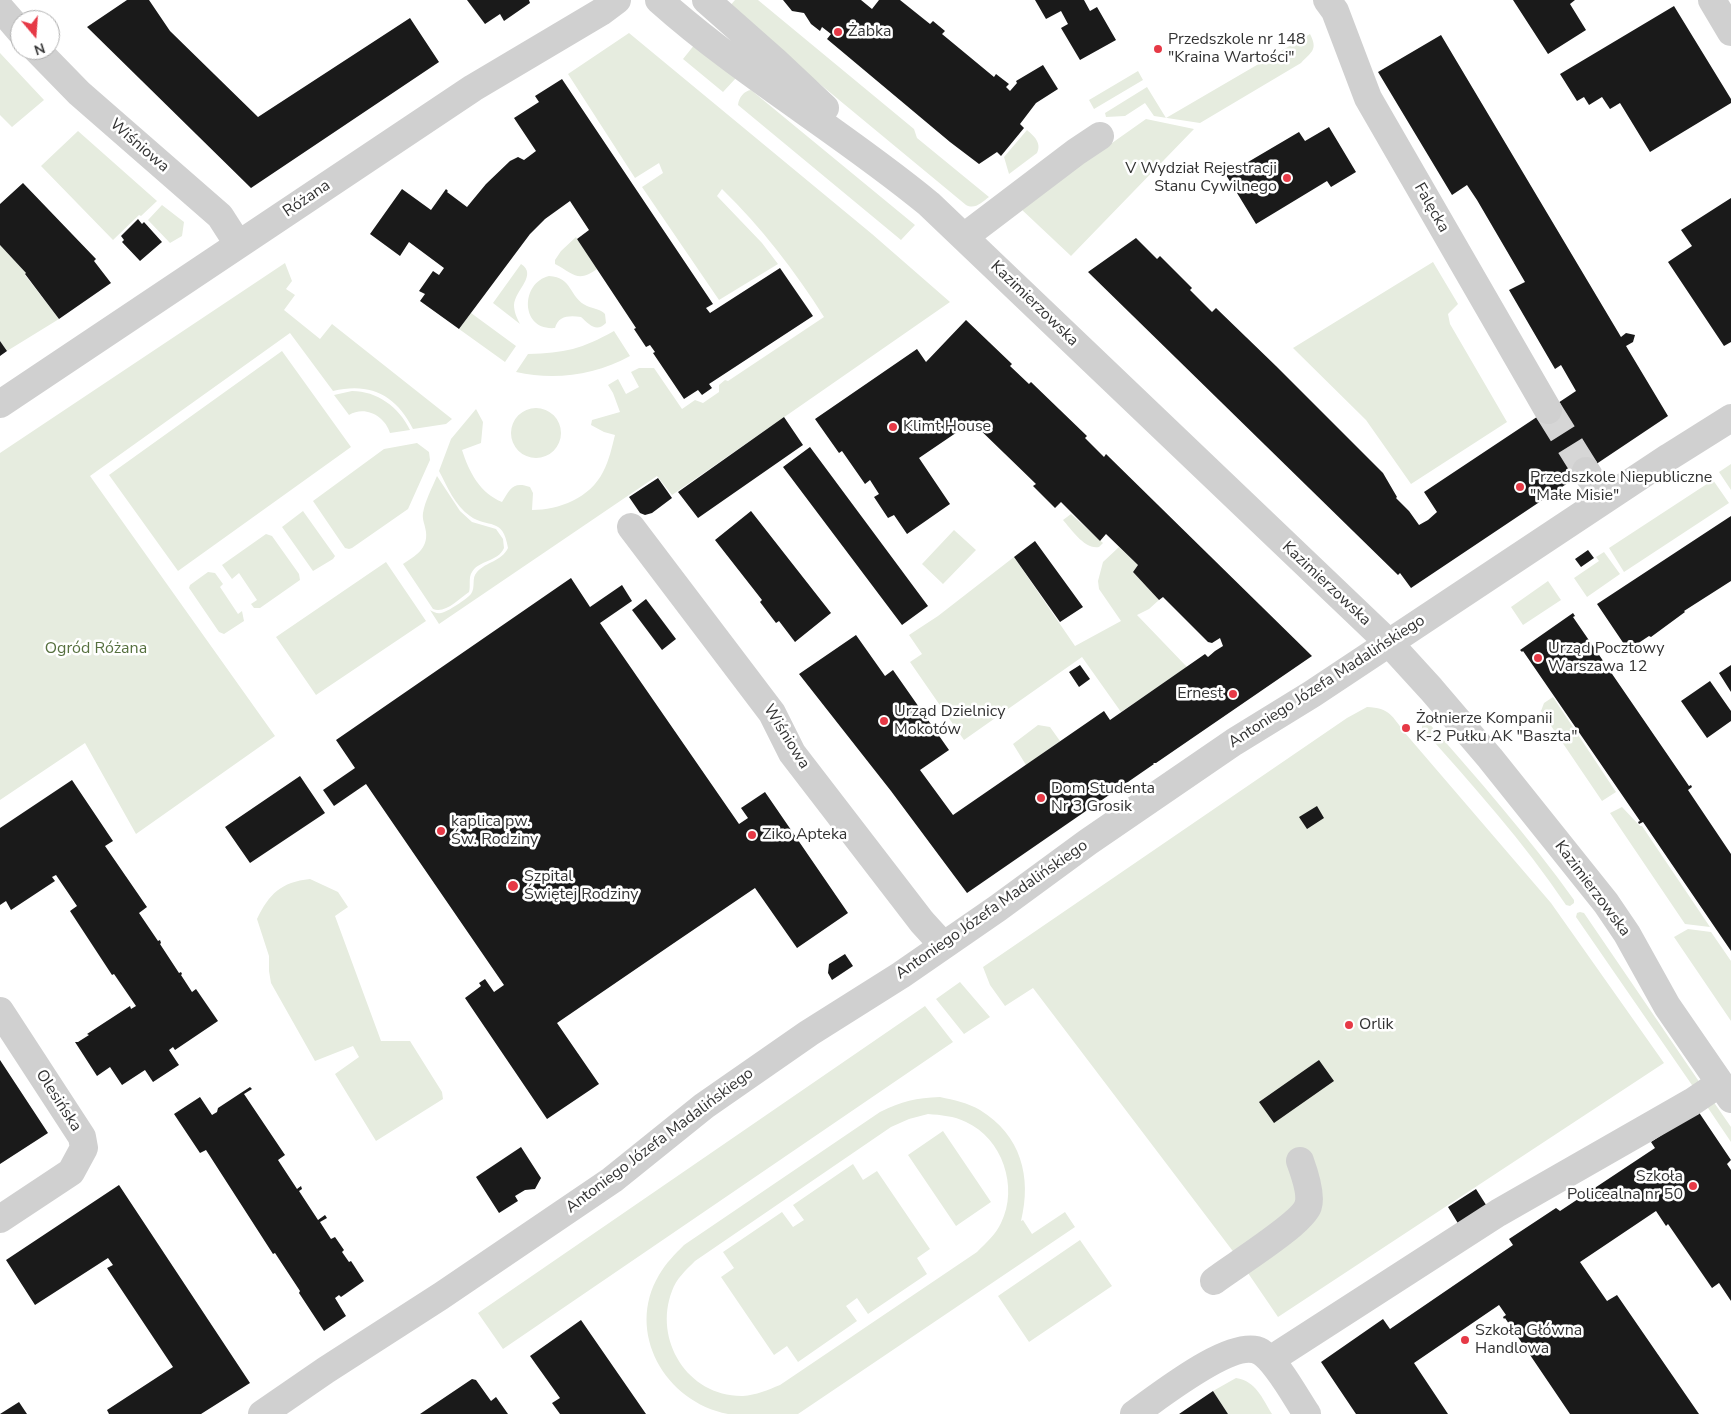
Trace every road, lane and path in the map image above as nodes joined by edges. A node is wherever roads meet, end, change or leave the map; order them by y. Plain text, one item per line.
1 (617, 0) edge
2 (659, 0) edge
3 (706, 0) edge
4 (1327, 0) edge
5 (1712, 0) edge
6 (0, 8) edge
7 (10, 20) edge
8 (1731, 32) edge
9 (47, 60) edge
10 (1100, 136) dead end
11 (892, 174) junction
12 (964, 236) junction
13 (238, 244) junction
14 (0, 404) edge
15 (1548, 410) tunnel mouth
16 (1731, 418) edge
17 (1586, 471) tunnel mouth
18 (1604, 500) junction
19 (630, 527) dead end
20 (1389, 644) junction
21 (943, 945) junction
22 (0, 1011) edge
23 (1726, 1091) edge
24 (1300, 1161) dead end
25 (0, 1219) edge
26 (1214, 1281) dead end
27 (1259, 1354) junction
28 (262, 1414) edge
29 (1134, 1414) edge
30 (1307, 1414) edge

1 - 13 street, Różana
2 - 11 street, Kazimierzowska
3 - 11 street, Kazimierzowska
4 - 15 street, Falęcka
5 - 8 street
6 - 7 street
9 - 13 street, Wiśniowa
10 - 12 street
11 - 12 street, Kazimierzowska
12 - 20 street, Kazimierzowska
13 - 14 street, Różana
16 - 18 street, Antoniego Józefa Madalińskiego
17 - 18 street
18 - 20 street, Antoniego Józefa Madalińskiego
19 - 21 street, Wiśniowa
20 - 21 street, Antoniego Józefa Madalińskiego
20 - 23 street, Kazimierzowska
21 - 28 street, Antoniego Józefa Madalińskiego
22 - 25 street, Olesińska
23 - 27 street
24 - 26 street
27 - 29 street
27 - 30 street

